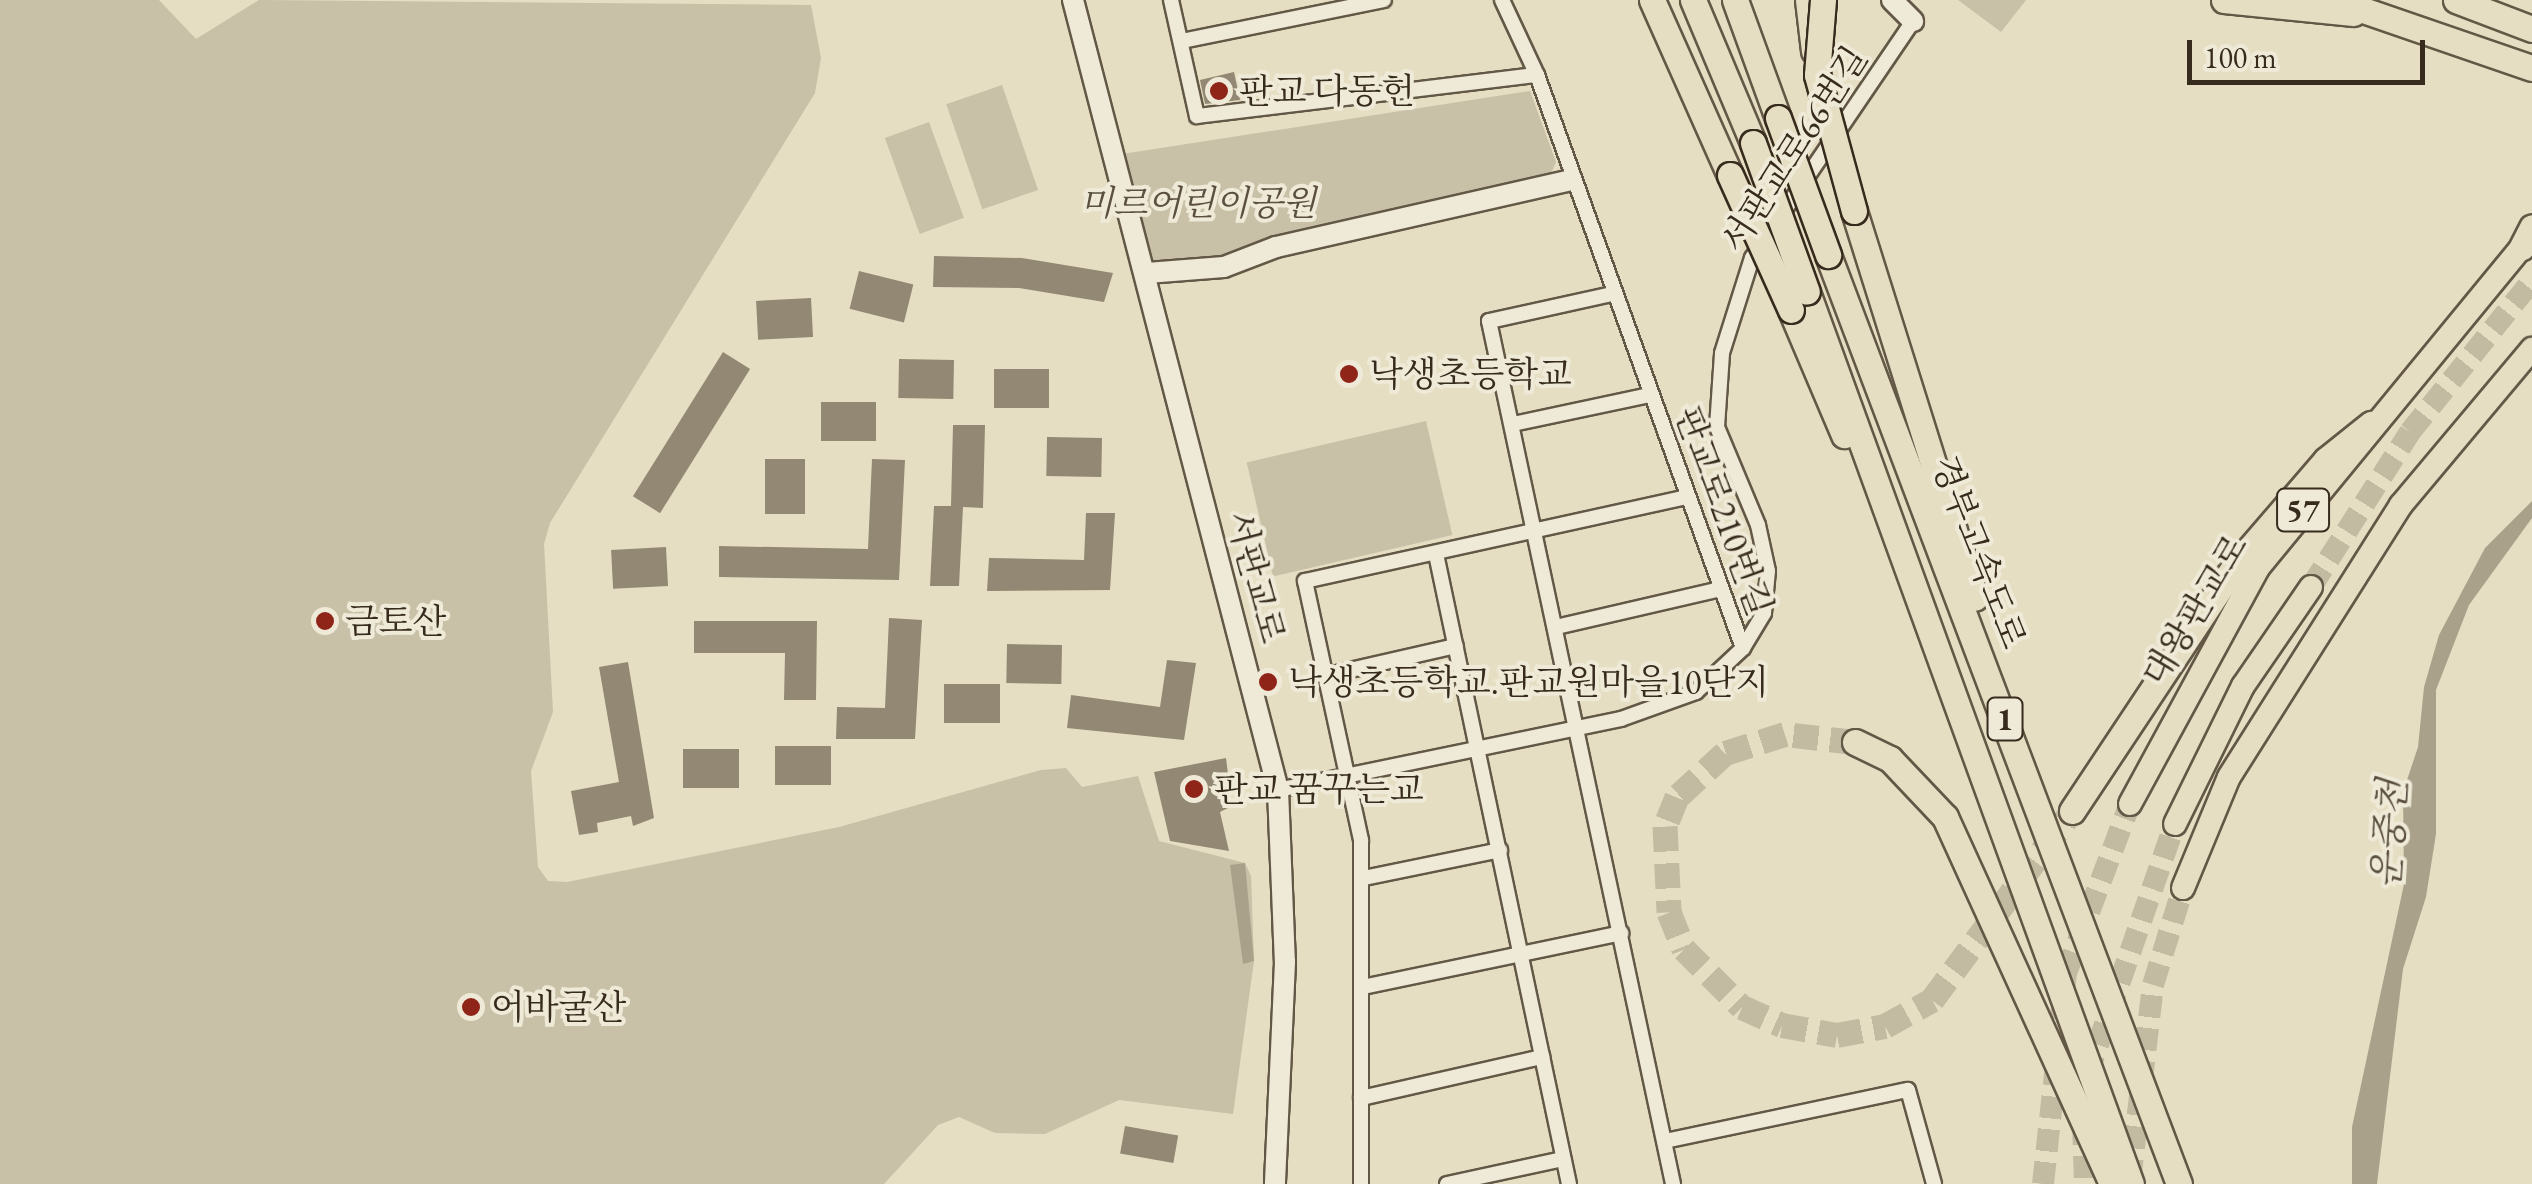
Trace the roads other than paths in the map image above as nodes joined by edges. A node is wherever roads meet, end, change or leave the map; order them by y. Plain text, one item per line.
1 (1073, 0) edge
2 (1171, 0) edge
3 (1384, 0) edge
4 (1502, 0) edge
5 (1652, 0) edge
6 (1693, 0) edge
7 (1735, 0) edge
8 (1808, 0) edge
9 (1823, 0) edge
10 (1892, 0) edge
11 (2224, 0) edge
12 (2334, 0) edge
13 (2456, 0) edge
14 (2389, 17) junction
15 (1913, 21) joint
16 (2532, 29) edge
17 (1182, 41) junction
18 (2532, 72) edge
19 (1536, 75) junction
20 (1817, 75) junction
21 (1570, 180) junction
22 (2529, 236) edge
23 (1147, 273) junction
24 (1612, 294) junction
25 (1799, 301) junction
26 (2532, 349) edge
27 (1650, 394) junction
28 (1513, 424) junction
29 (2371, 424) junction
30 (1687, 497) junction
31 (1537, 532) junction
32 (1436, 554) junction
33 (2311, 588) tunnel mouth
34 (1720, 589) junction
35 (1556, 627) junction
36 (1456, 646) junction
37 (1743, 648) junction
38 (1328, 675) junction
39 (1579, 727) junction
40 (1855, 742) tunnel mouth
41 (1479, 748) junction
42 (1350, 773) junction
43 (2026, 775) junction
44 (1278, 790) junction
45 (2130, 804) tunnel mouth
46 (2072, 811) tunnel mouth
47 (2176, 824) tunnel mouth
48 (1500, 850) junction
49 (1364, 878) junction
50 (2183, 888) tunnel mouth
51 (1620, 933) junction
52 (1524, 954) junction
53 (1363, 988) junction
54 (1542, 1057) junction
55 (1362, 1098) junction
56 (1665, 1141) junction
57 (1564, 1159) junction
58 (1274, 1184) edge
59 (1361, 1184) edge
60 (1447, 1184) edge
61 (1569, 1184) edge
62 (1674, 1184) edge
63 (1934, 1184) edge
64 (2112, 1184) edge
65 (2131, 1184) edge
66 (2179, 1184) edge

1 - 23 street, 서판교로
2 - 17 street
3 - 17 street
4 - 19 street, 판교로210번길
5 - 25 highway, bridge
6 - 25 highway, 경부고속도로 / 1, bridge
7 - 43 highway, 경부고속도로 / 1, bridge
8 - 20 highway, bridge
9 - 20 highway, bridge
10 - 15 street
11 - 14 highway
12 - 14 highway
13 - 16 highway
14 - 18 highway
15 - 37 street, 서판교로66번길
17 - 19 street
19 - 21 street, 판교로210번길
20 - 43 highway, bridge
21 - 23 street
21 - 24 street, 판교로210번길
22 - 29 main road, 대왕판교로 / 57
23 - 44 street, 서판교로
24 - 27 street, 판교로210번길
24 - 28 street
25 - 65 highway, 경부고속도로 / 1
26 - 50 main road, 57
27 - 28 street, 판교로210번길
27 - 30 street, 판교로210번길
28 - 31 street
29 - 45 main road, 대왕판교로 / 57
29 - 46 highway
30 - 31 street
30 - 34 street, 판교로210번길
31 - 32 street
31 - 35 street
32 - 36 street
32 - 38 street
33 - 47 main road
34 - 35 street
34 - 37 street, 판교로210번길
35 - 39 street
36 - 38 street
36 - 41 street
37 - 39 street, 서판교로66번길
38 - 42 street
39 - 41 street, 서판교로66번길
39 - 51 street
40 - 64 highway
41 - 42 street, 서판교로66번길
41 - 48 street
42 - 44 street, 서판교로66번길
42 - 49 street
43 - 66 highway, 경부고속도로 / 1
44 - 58 street, 서판교로
48 - 49 street
48 - 52 street
49 - 53 street
51 - 52 street
51 - 56 street
52 - 53 street
52 - 54 street
53 - 55 street
54 - 55 street
54 - 57 street
55 - 59 street
56 - 62 street
56 - 63 street
57 - 60 street
57 - 61 street

